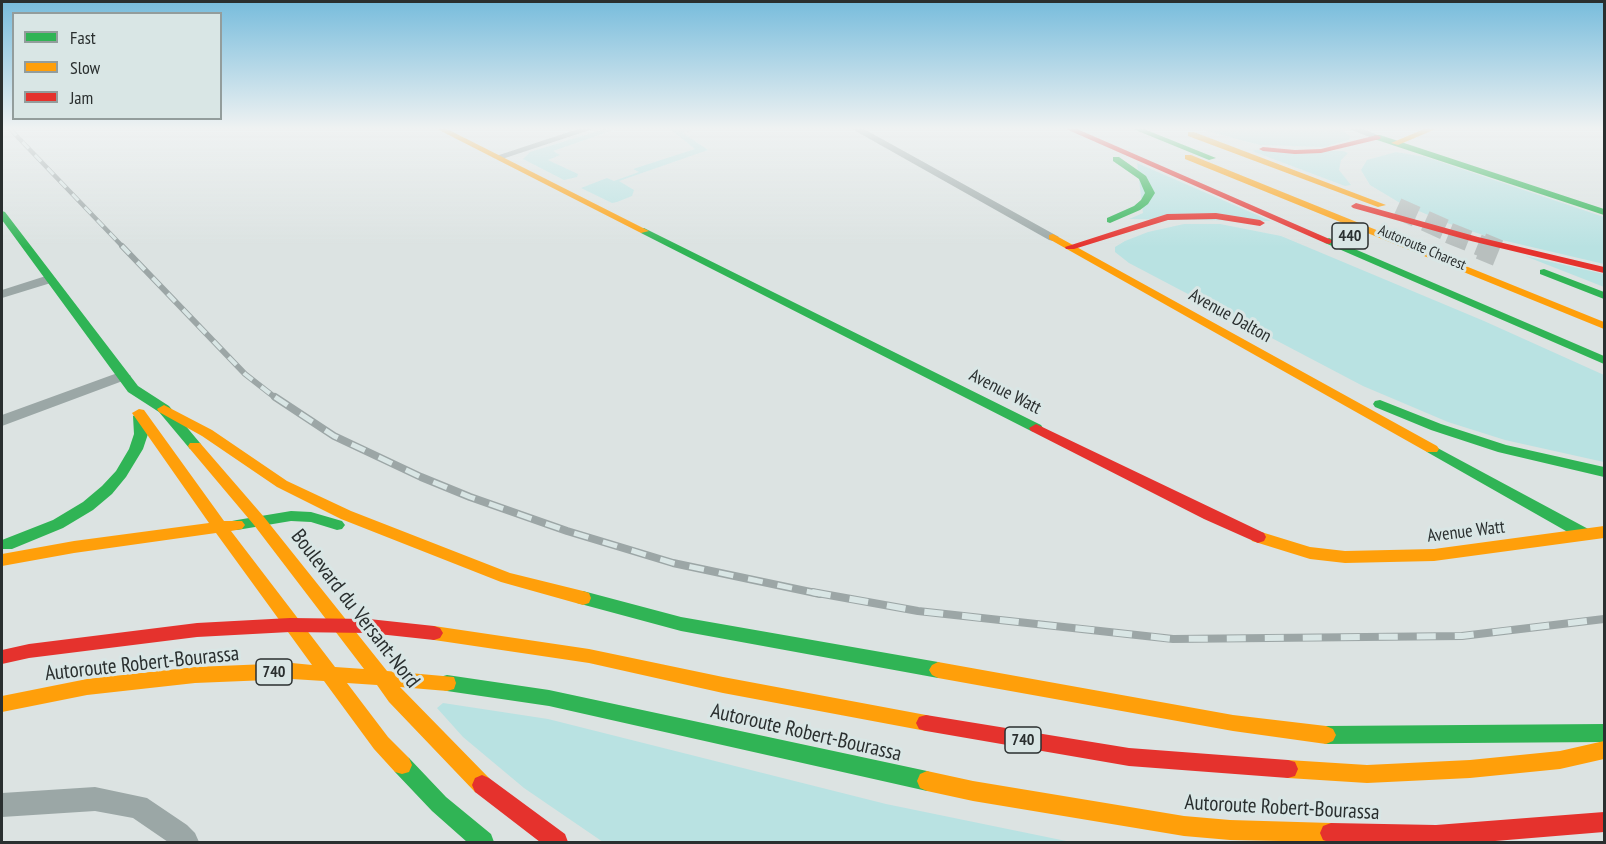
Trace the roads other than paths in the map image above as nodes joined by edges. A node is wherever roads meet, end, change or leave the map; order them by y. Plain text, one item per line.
1 (521, 168) edge
2 (928, 168) edge
3 (1131, 168) edge
4 (1161, 168) edge
5 (1189, 168) edge
6 (1218, 168) edge
7 (1241, 168) edge
8 (1284, 168) edge
9 (1472, 168) edge
10 (1354, 180) dead end
11 (1605, 212) edge
12 (2, 214) edge
13 (1096, 224) dead end
14 (1070, 232) dead end
15 (1053, 237) junction
16 (1070, 247) junction
17 (1498, 253) tunnel mouth
18 (1605, 270) edge
19 (49, 279) junction
20 (2, 294) edge
21 (1605, 296) edge
22 (1539, 315) dead end
23 (1521, 324) junction
24 (1605, 326) edge
25 (1233, 338) junction
26 (1605, 360) edge
27 (123, 376) junction
28 (133, 389) junction
29 (164, 409) junction
30 (140, 416) junction
31 (2, 421) edge
32 (1605, 472) edge
33 (259, 521) junction
34 (221, 528) junction
35 (1605, 532) edge
36 (1586, 535) junction
37 (2, 546) edge
38 (2, 560) edge
39 (456, 560) junction
40 (2, 657) edge
41 (2, 704) edge
42 (1605, 734) edge
43 (1605, 750) edge
44 (2, 805) edge
45 (1605, 822) edge
46 (1230, 830) junction
47 (186, 843) edge
48 (483, 843) edge
49 (556, 843) edge
50 (1357, 843) edge

1 - 36 main road, Avenue Watt
2 - 15 street, Avenue Dalton
3 - 13 main road
4 - 23 main road
5 - 22 main road, Autoroute Charest / 440
6 - 24 main road, Autoroute Charest / 440
7 - 18 main road
8 - 10 main road
9 - 11 main road
12 - 19 main road, Boulevard du Versant-Nord
14 - 15 main road
15 - 16 main road, Avenue Dalton
16 - 23 main road
16 - 25 main road, Avenue Dalton
17 - 21 main road
19 - 20 street
19 - 27 main road, Boulevard du Versant-Nord
23 - 26 main road
25 - 32 main road
25 - 36 main road, Avenue Dalton
27 - 28 main road, Boulevard du Versant-Nord
27 - 31 street
28 - 29 main road, Boulevard du Versant-Nord
28 - 30 main road, Boulevard du Versant-Nord
29 - 33 main road, Boulevard du Versant-Nord
29 - 39 main road
30 - 34 main road, Boulevard du Versant-Nord
30 - 37 main road
33 - 34 main road
33 - 39 main road
33 - 49 main road, Boulevard du Versant-Nord
34 - 38 main road
34 - 48 main road, Boulevard du Versant-Nord
35 - 36 main road, Avenue Watt
39 - 42 main road
40 - 43 main road, Autoroute Robert-Bourassa / 740
41 - 46 main road, Autoroute Robert-Bourassa / 740
44 - 47 street
45 - 46 main road, Autoroute Robert-Bourassa / 740
46 - 50 main road

